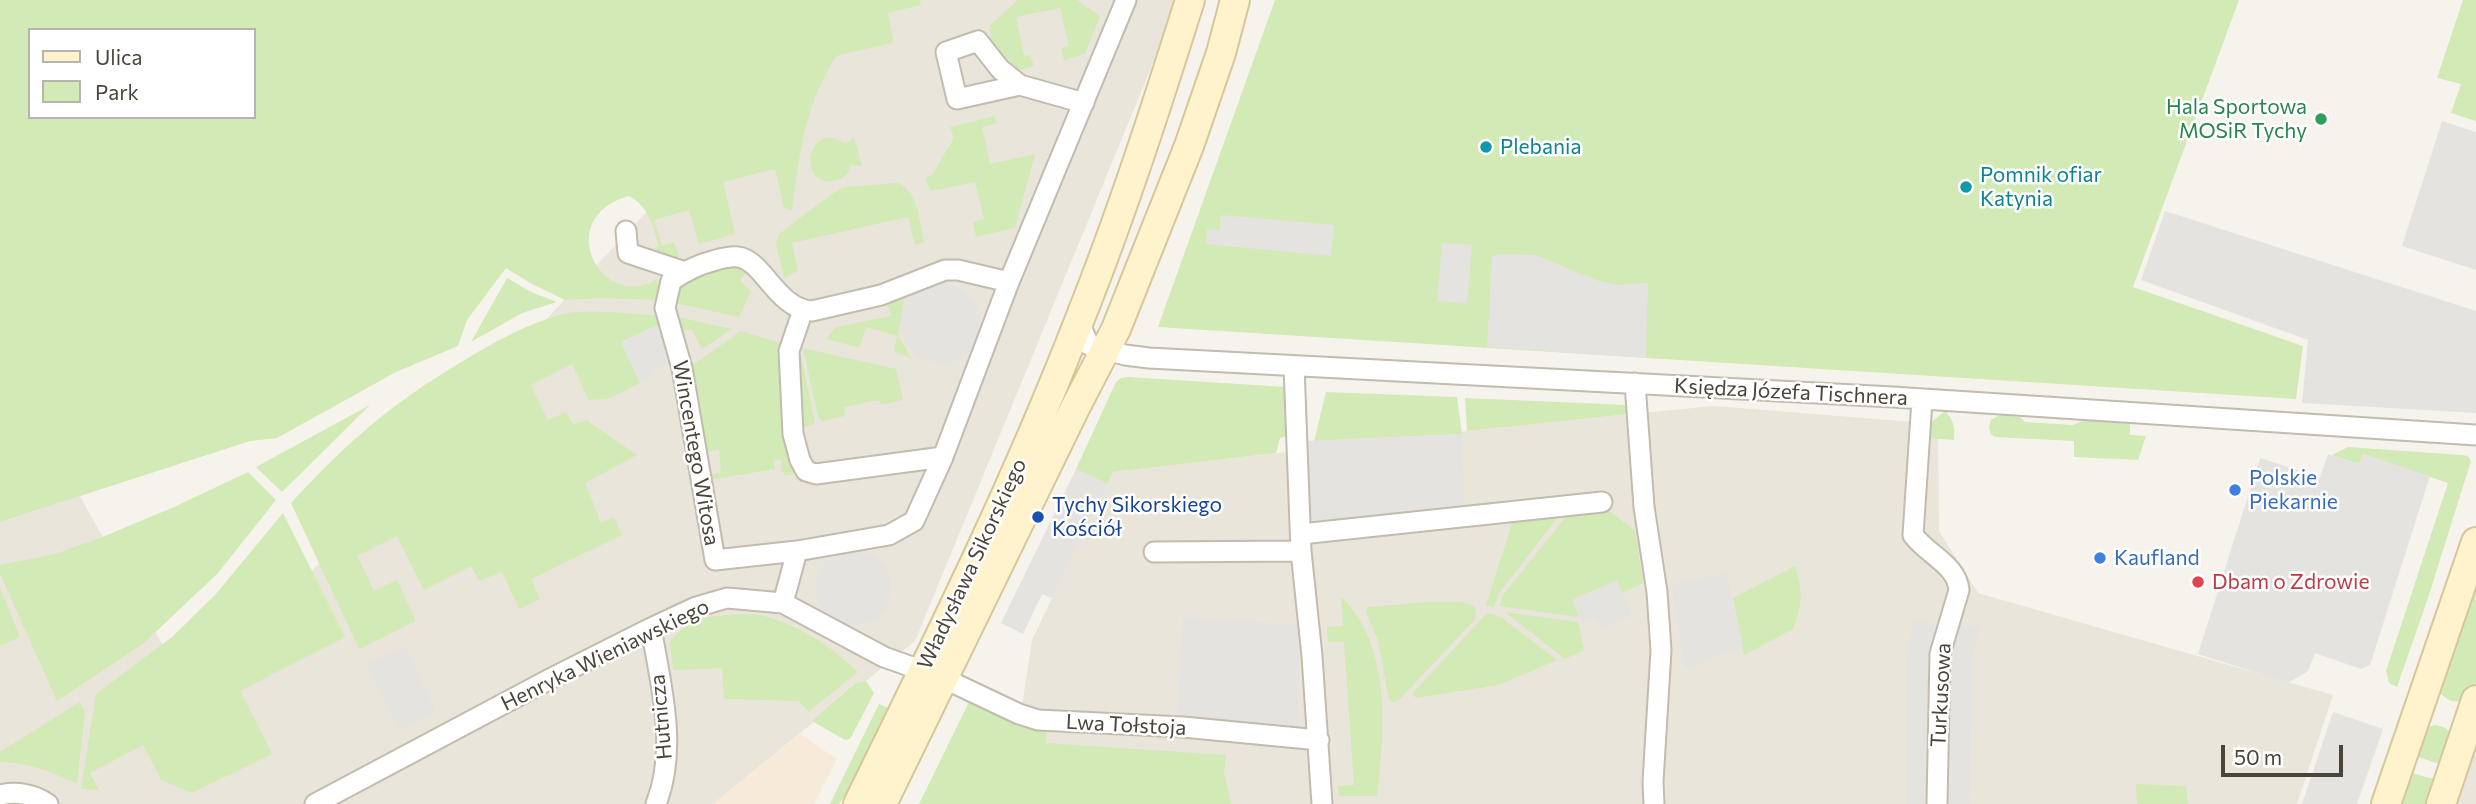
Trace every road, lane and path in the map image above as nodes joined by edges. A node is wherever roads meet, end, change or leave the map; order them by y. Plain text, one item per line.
1 (1126, 0) edge
2 (1191, 0) edge
3 (1235, 0) edge
4 (1020, 85) dead end
5 (1084, 103) junction
6 (1148, 130) junction
7 (1189, 146) junction
8 (1121, 208) junction
9 (1160, 221) junction
10 (626, 231) dead end
11 (685, 272) junction
12 (1009, 282) junction
13 (803, 310) junction
14 (1079, 322) junction
15 (1105, 350) junction
16 (1294, 366) junction
17 (1635, 383) junction
18 (1922, 400) junction
19 (2476, 435) edge
20 (943, 457) junction
21 (1602, 502) dead end
22 (1301, 542) junction
23 (2476, 542) edge
24 (797, 551) junction
25 (1154, 552) dead end
26 (783, 603) junction
27 (651, 628) junction
28 (933, 675) junction
29 (2476, 699) edge
30 (1319, 740) junction
31 (0, 795) edge
32 (48, 804) edge
33 (315, 804) edge
34 (656, 804) edge
35 (858, 804) edge
36 (882, 804) edge
37 (1322, 804) edge
38 (1654, 804) edge
39 (1937, 804) edge
40 (2386, 804) edge
41 (2441, 804) edge

1 - 5 street, Wincentego Witosa
2 - 6 street, Władysława Sikorskiego
3 - 7 street, Władysława Sikorskiego
4 - 5 street
5 - 12 street, Wincentego Witosa
6 - 7 street
6 - 8 street, Władysława Sikorskiego
7 - 9 street, Władysława Sikorskiego
8 - 9 street
8 - 14 street, Władysława Sikorskiego
9 - 15 street, Władysława Sikorskiego
10 - 11 street
11 - 13 street
11 - 24 street, Wincentego Witosa
12 - 13 street
12 - 20 street, Wincentego Witosa
13 - 20 street
14 - 15 street
14 - 28 street, Władysława Sikorskiego
15 - 16 street, Księdza Józefa Tischnera
15 - 28 street, Władysława Sikorskiego
16 - 17 street, Księdza Józefa Tischnera
16 - 22 street
17 - 18 street, Księdza Józefa Tischnera
17 - 38 street
18 - 19 street, Księdza Józefa Tischnera
18 - 39 street, Turkusowa
20 - 24 street, Wincentego Witosa
21 - 22 street
22 - 25 street
22 - 30 street
23 - 40 street
24 - 26 street
26 - 27 street, Henryka Wieniawskiego
26 - 28 street, Henryka Wieniawskiego
27 - 33 street, Henryka Wieniawskiego
27 - 34 street, Hutnicza
28 - 30 street, Lwa Tołstoja
28 - 35 street, Władysława Sikorskiego
28 - 36 street, Władysława Sikorskiego
29 - 41 street
30 - 37 street
31 - 32 street

